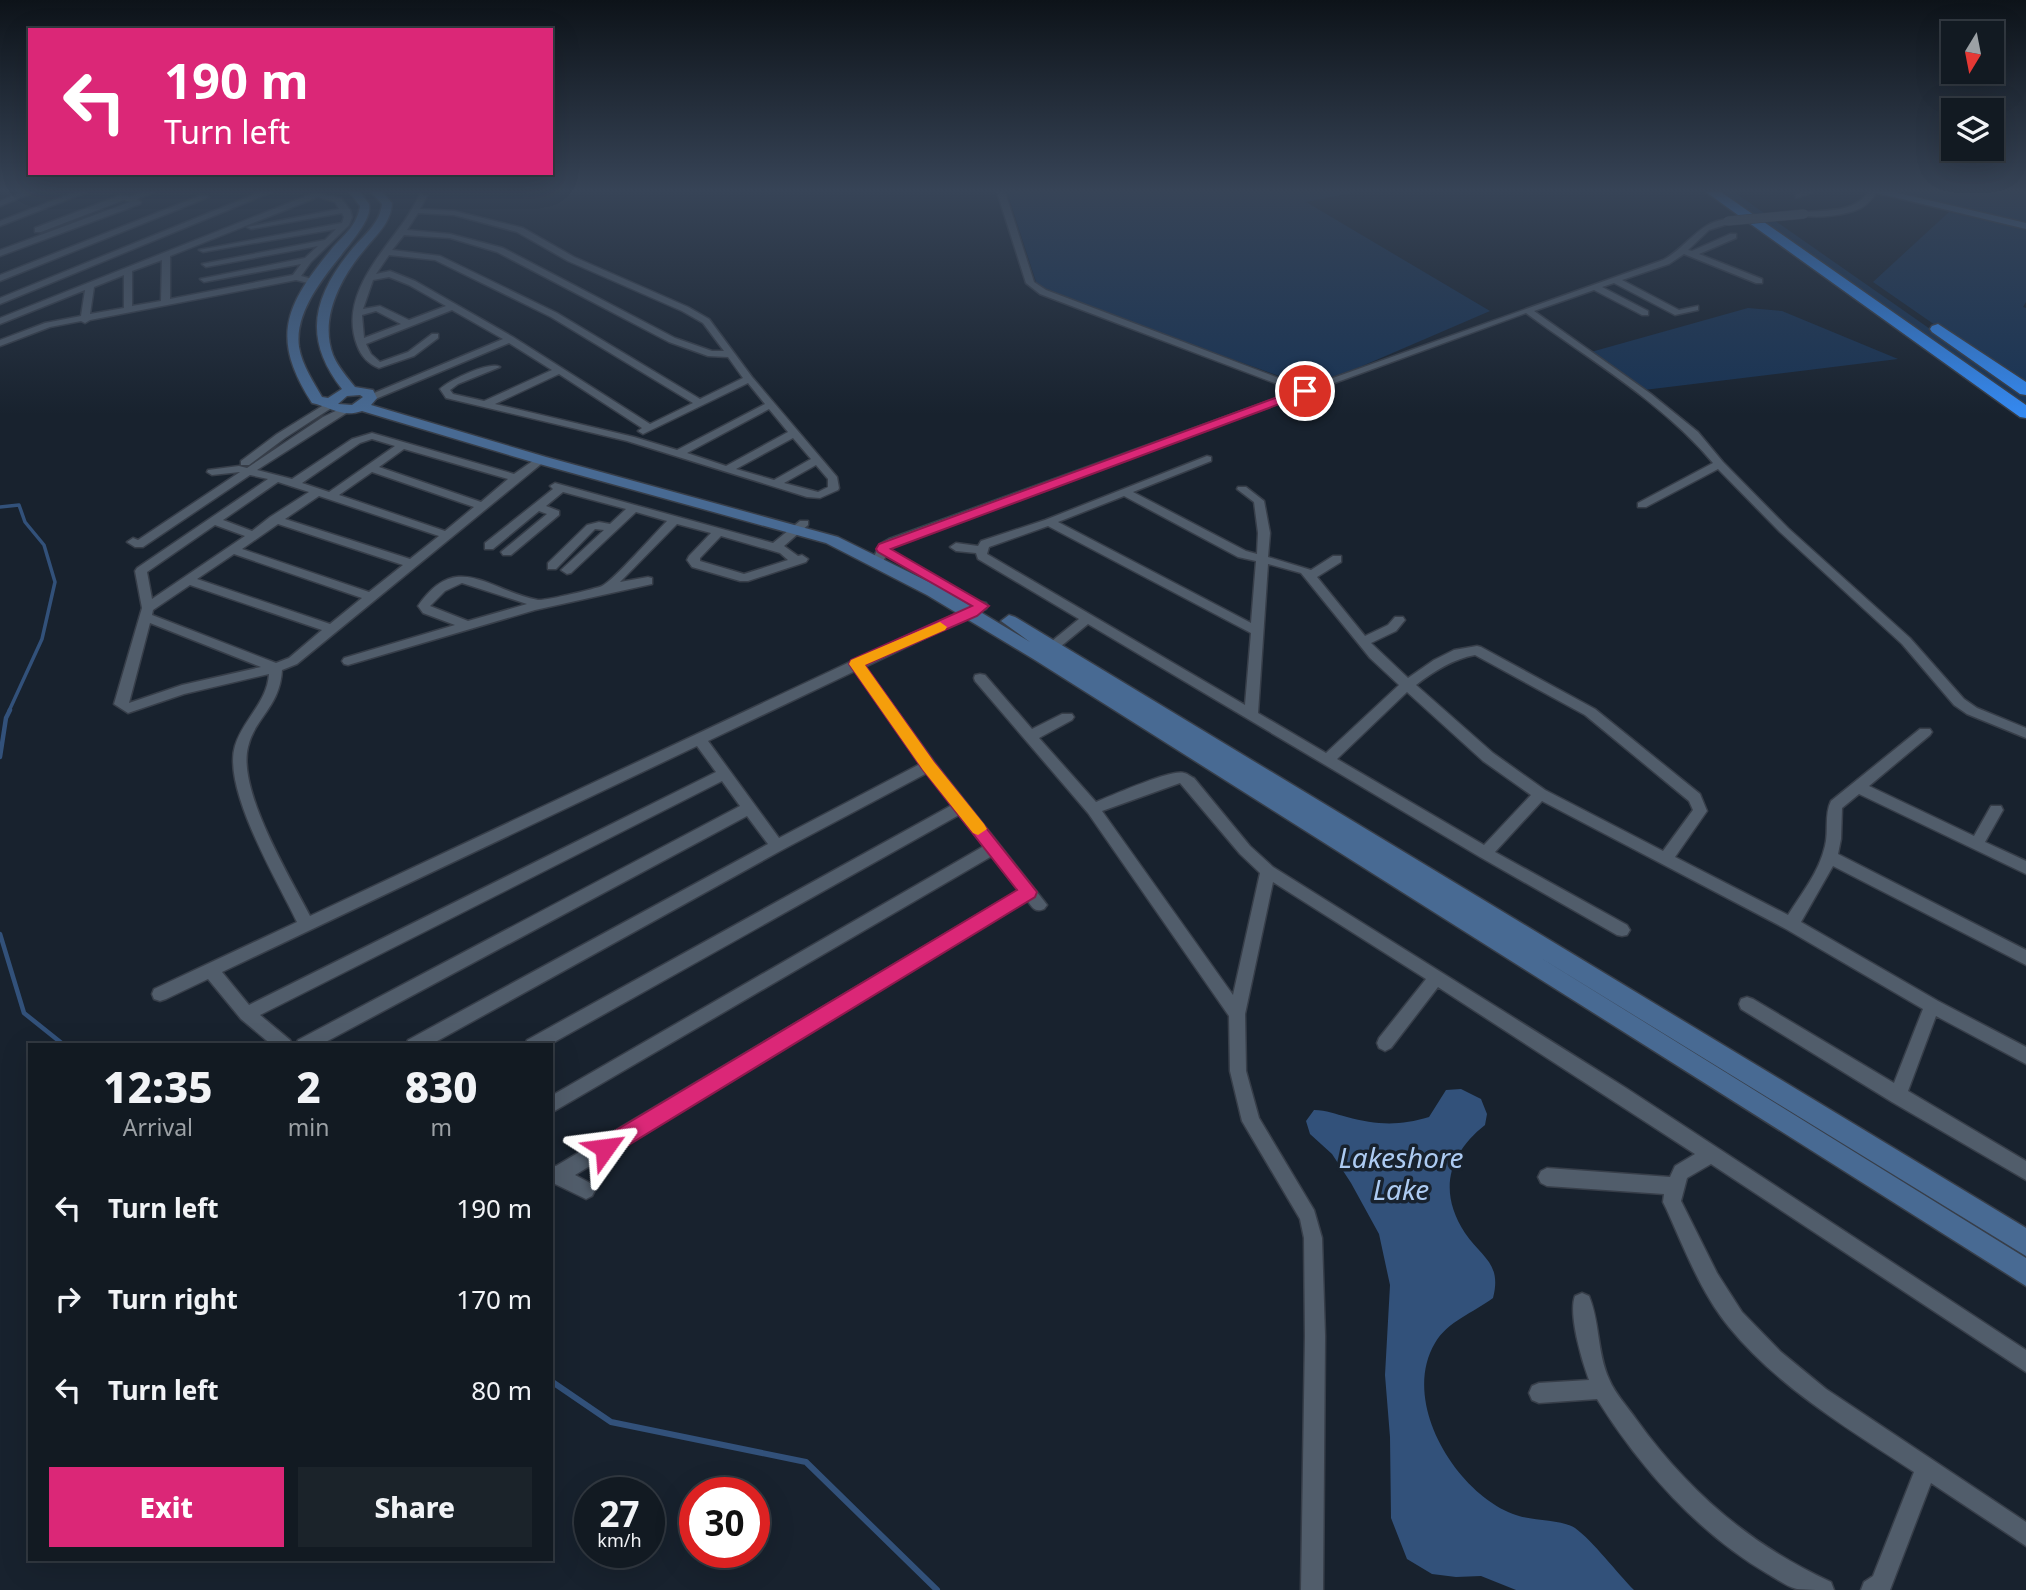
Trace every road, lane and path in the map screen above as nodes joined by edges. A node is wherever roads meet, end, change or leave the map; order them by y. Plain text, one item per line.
1 (30, 266) edge
2 (86, 266) edge
3 (137, 266) edge
4 (166, 266) edge
5 (206, 266) edge
6 (274, 266) edge
7 (304, 266) edge
8 (324, 266) edge
9 (345, 266) edge
10 (377, 266) edge
11 (454, 266) edge
12 (531, 266) edge
13 (589, 266) edge
14 (1025, 266) edge
15 (1653, 266) edge
16 (1721, 266) edge
17 (1817, 266) edge
18 (128, 271) junction
19 (296, 277) junction
20 (0, 278) edge
21 (369, 278) junction
22 (204, 279) junction
23 (1614, 279) junction
24 (1759, 281) dead end
25 (90, 286) junction
26 (1594, 286) junction
27 (310, 287) junction
28 (205, 296) junction
29 (0, 301) edge
30 (46, 303) junction
31 (165, 303) junction
32 (453, 306) junction
33 (1695, 308) dead end
34 (1527, 310) junction
35 (128, 311) junction
36 (358, 313) junction
37 (1645, 313) dead end
38 (85, 320) junction
39 (0, 321) edge
40 (407, 323) junction
41 (1929, 323) dead end
42 (48, 325) junction
43 (435, 336) dead end
44 (506, 338) junction
45 (0, 343) edge
46 (361, 343) junction
47 (731, 354) junction
48 (495, 368) dead end
49 (560, 370) junction
50 (749, 379) junction
51 (2026, 390) edge
52 (1305, 391) junction
53 (352, 401) junction
54 (700, 403) junction
55 (484, 405) junction
56 (770, 405) junction
57 (2026, 413) edge
58 (648, 427) junction
59 (794, 433) junction
60 (630, 439) junction
61 (404, 444) junction
62 (676, 455) junction
63 (1207, 459) dead end
64 (541, 460) junction
65 (817, 460) junction
66 (1719, 464) junction
67 (371, 468) junction
68 (244, 470) junction
69 (726, 470) junction
70 (212, 471) dead end
71 (277, 478) junction
72 (516, 478) junction
73 (295, 483) junction
74 (775, 484) junction
75 (1242, 489) dead end
76 (318, 491) junction
77 (1125, 492) junction
78 (332, 495) junction
79 (1642, 505) dead end
80 (483, 506) junction
81 (538, 507) junction
82 (633, 509) junction
83 (274, 519) junction
84 (674, 520) junction
85 (214, 521) junction
86 (1049, 522) junction
87 (613, 528) junction
88 (805, 528) junction
89 (717, 533) junction
90 (252, 535) junction
91 (447, 535) junction
92 (136, 543) dead end
93 (956, 547) dead end
94 (232, 549) junction
95 (779, 549) junction
96 (981, 550) junction
97 (880, 555) junction
98 (1337, 559) dead end
99 (1262, 560) junction
100 (412, 564) junction
101 (1311, 575) junction
102 (187, 580) junction
103 (648, 581) dead end
104 (608, 588) junction
105 (370, 597) junction
106 (542, 605) junction
107 (977, 609) junction
108 (146, 612) junction
109 (1086, 619) junction
110 (1399, 620) dead end
111 (468, 625) junction
112 (331, 629) junction
113 (1256, 631) junction
114 (1363, 642) junction
115 (1047, 651) junction
116 (348, 661) dead end
117 (856, 664) junction
118 (276, 668) junction
119 (980, 678) dead end
120 (1407, 683) junction
121 (1251, 713) junction
122 (1066, 717) dead end
123 (1925, 732) dead end
124 (2026, 733) edge
125 (1031, 736) junction
126 (699, 738) junction
127 (1328, 759) junction
128 (929, 766) junction
129 (725, 774) junction
130 (1858, 788) junction
131 (1540, 794) junction
132 (961, 807) junction
133 (749, 808) junction
134 (1093, 809) junction
135 (1996, 810) dead end
136 (1976, 845) junction
137 (777, 846) junction
138 (993, 848) junction
139 (1485, 853) junction
140 (1830, 857) junction
141 (1666, 859) junction
142 (2026, 868) edge
143 (1268, 871) junction
144 (306, 924) junction
145 (1791, 924) junction
146 (1622, 930) dead end
147 (2026, 958) edge
148 (209, 970) junction
149 (1437, 977) junction
150 (160, 994) dead end
151 (1746, 1004) dead end
152 (1932, 1006) junction
153 (247, 1014) junction
154 (1237, 1014) junction
155 (282, 1043) edge
156 (308, 1043) edge
157 (418, 1043) edge
158 (537, 1043) edge
159 (1385, 1043) dead end
160 (2026, 1056) edge
161 (1898, 1096) junction
162 (553, 1104) edge
163 (1712, 1154) junction
164 (2026, 1171) edge
165 (554, 1175) edge
166 (1547, 1177) dead end
167 (1675, 1186) junction
168 (586, 1190) dead end
169 (2026, 1243) edge
170 (2026, 1273) edge
171 (1582, 1303) dead end
172 (2026, 1362) edge
173 (1603, 1389) junction
174 (1539, 1392) dead end
175 (1926, 1468) junction
176 (2026, 1535) edge
177 (1312, 1590) edge
178 (1823, 1590) edge
179 (1872, 1590) edge

1 - 20 street
2 - 29 street
3 - 18 street
4 - 31 street
5 - 22 street
6 - 22 street
7 - 19 street
8 - 27 street
9 - 53 street
10 - 21 street
11 - 54 street
12 - 47 street
13 - 47 street
14 - 52 street
15 - 23 street
16 - 24 street
17 - 57 highway
18 - 25 street
18 - 35 street
19 - 27 street
19 - 28 street
21 - 32 street
21 - 36 street
22 - 28 street
23 - 26 street
23 - 33 street
25 - 30 street
25 - 38 street
26 - 34 street
26 - 37 street
27 - 53 street
28 - 31 street
30 - 39 street
30 - 42 street
31 - 35 street
32 - 40 street
32 - 44 street
34 - 52 street
34 - 66 street
35 - 38 street
36 - 40 street
36 - 46 street
38 - 42 street
40 - 46 street
41 - 51 highway
42 - 45 street
43 - 46 street
44 - 49 street
44 - 53 street
47 - 50 street
48 - 55 street
49 - 55 street
49 - 58 street
50 - 54 street
50 - 56 street
52 - 97 street
53 - 64 street
53 - 68 street
53 - 88 street
54 - 58 street
55 - 60 street
56 - 59 street
56 - 62 street
58 - 60 street
59 - 65 street
59 - 69 street
60 - 62 street
61 - 67 street
61 - 72 street
61 - 73 street
62 - 69 street
63 - 77 street
64 - 72 street
64 - 88 street
65 - 74 street
65 - 74 street
66 - 79 street
66 - 124 street
67 - 78 street
67 - 80 street
68 - 70 street
68 - 71 street
68 - 92 street
69 - 74 street
71 - 73 street
71 - 85 street
72 - 80 street
73 - 76 street
75 - 99 street
76 - 78 street
76 - 83 street
77 - 86 street
77 - 99 street
78 - 91 street
80 - 91 street
81 - 81 street
81 - 82 street
82 - 84 street
82 - 87 street
83 - 90 street
83 - 100 street
84 - 89 street
84 - 104 street
85 - 90 street
85 - 108 street
86 - 96 street
86 - 113 street
87 - 87 street
88 - 95 street
88 - 97 street
89 - 95 street
89 - 95 street
90 - 94 street
91 - 100 street
93 - 96 street
94 - 102 street
94 - 105 street
96 - 109 street
97 - 107 street
98 - 101 street
99 - 101 street
99 - 113 street
100 - 105 street
101 - 114 street
102 - 108 street
102 - 112 street
103 - 104 street
104 - 106 street
105 - 112 street
106 - 111 street
106 - 111 street
107 - 115 street
107 - 117 street
108 - 118 street
108 - 118 street
109 - 115 street
109 - 121 street
110 - 114 street
111 - 116 street
112 - 118 street
113 - 121 street
114 - 120 street
115 - 169 street
115 - 170 street
117 - 126 street
117 - 128 street
118 - 144 street
119 - 125 street
120 - 127 street
120 - 131 street
120 - 141 street
121 - 127 street
122 - 125 street
123 - 130 street
125 - 134 street
126 - 129 street
126 - 144 street
127 - 139 street
128 - 132 street
128 - 137 street
129 - 133 street
129 - 153 street
130 - 136 street
130 - 140 street
131 - 139 street
131 - 141 street
132 - 138 street
132 - 158 street
133 - 137 street
133 - 156 street
134 - 143 street
134 - 154 street
135 - 136 street
136 - 142 street
137 - 157 street
138 - 162 street
138 - 165 street
139 - 146 street
140 - 145 street
140 - 147 street
141 - 145 street
143 - 149 street
143 - 154 street
144 - 148 street
145 - 152 street
148 - 150 street
148 - 153 street
149 - 159 street
149 - 163 street
151 - 161 street
152 - 160 street
152 - 161 street
153 - 155 street
154 - 177 street
161 - 164 street
163 - 167 street
163 - 172 street
165 - 168 street
166 - 167 street
167 - 175 street
171 - 173 street
173 - 174 street
173 - 178 street
175 - 176 street
175 - 179 street

